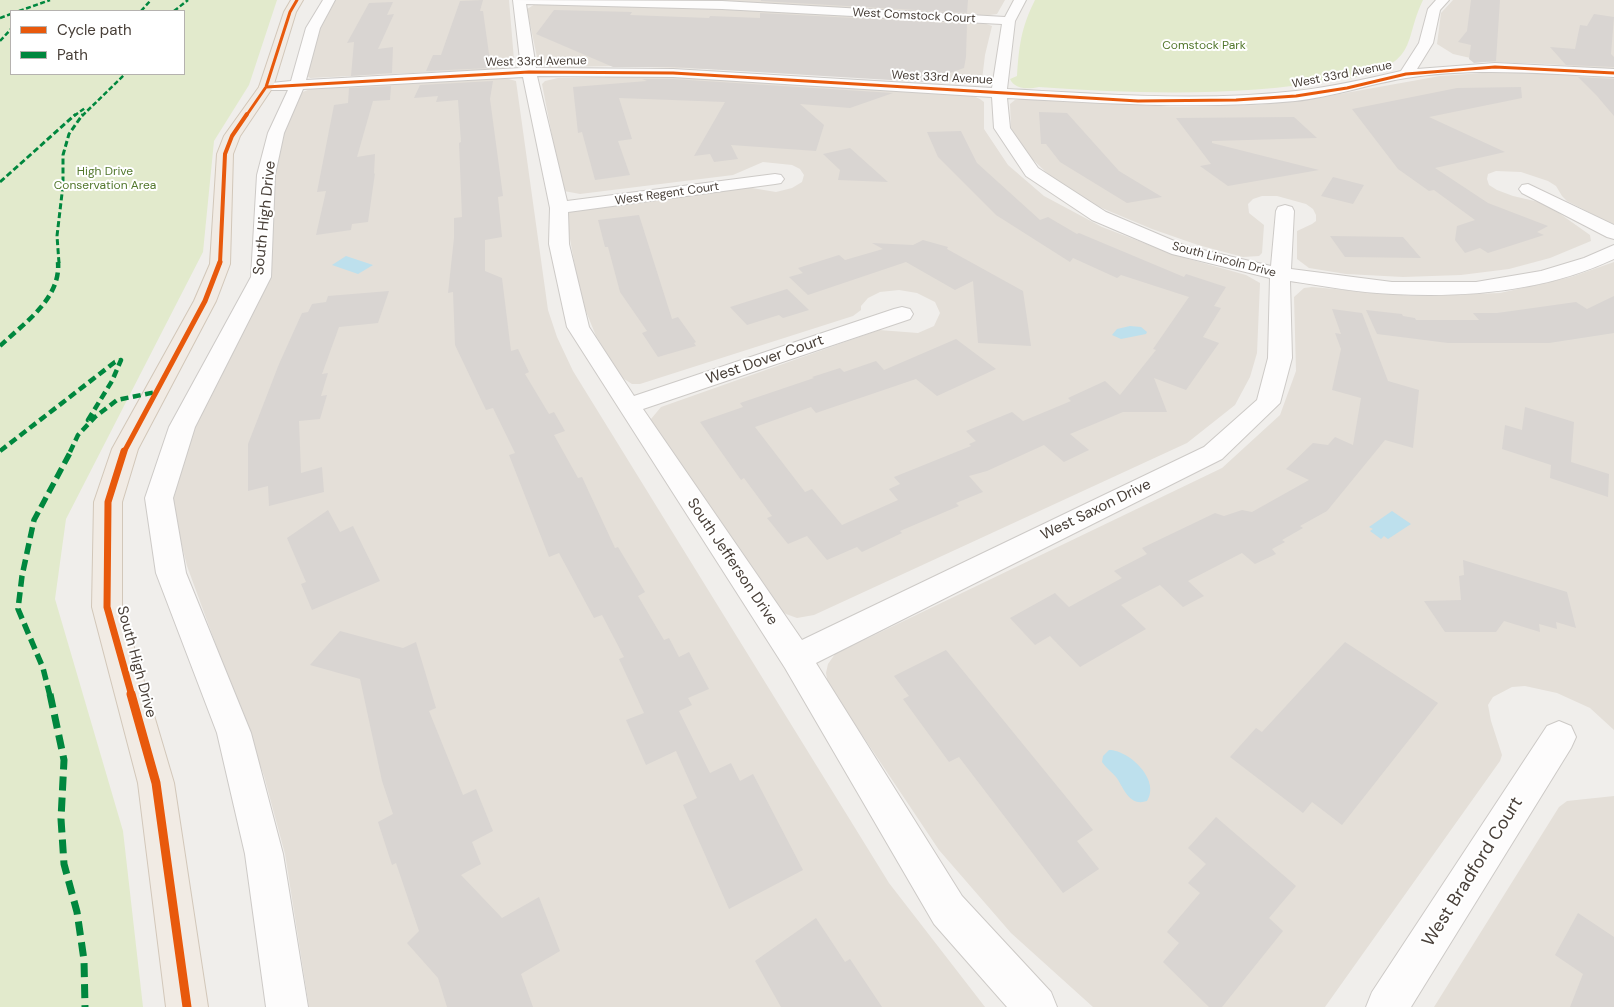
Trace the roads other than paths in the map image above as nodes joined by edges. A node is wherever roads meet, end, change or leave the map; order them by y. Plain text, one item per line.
1 (297, 0) edge
2 (329, 0) edge
3 (519, 0) edge
4 (1020, 0) edge
5 (1443, 0) edge
6 (1009, 21) junction
7 (1436, 51) junction
8 (1495, 67) junction
9 (1467, 69) junction
10 (529, 72) junction
11 (1614, 73) edge
12 (1406, 74) junction
13 (298, 84) junction
14 (266, 87) junction
15 (999, 92) junction
16 (775, 179) dead end
17 (1528, 189) dead end
18 (559, 208) junction
19 (1284, 211) dead end
20 (1614, 233) edge
21 (1614, 251) edge
22 (1280, 274) junction
23 (902, 314) dead end
24 (628, 406) junction
25 (796, 658) junction
26 (1559, 737) dead end
27 (187, 1007) edge
28 (287, 1007) edge
29 (1036, 1007) edge
30 (1387, 1007) edge

1 - 14 main road, South High Drive
2 - 13 street, South High Drive
3 - 6 street, West Comstock Court
3 - 10 street, South Jefferson Drive
4 - 6 street, South Lincoln Drive
5 - 7 street
6 - 15 street, South Lincoln Drive
7 - 8 street
7 - 9 street
7 - 12 street
8 - 9 street, West 33rd Avenue
8 - 11 street, West 33rd Avenue
9 - 12 street, West 33rd Avenue
10 - 13 street, West 33rd Avenue
10 - 15 street, West 33rd Avenue
10 - 18 street, South Jefferson Drive
12 - 15 street, West 33rd Avenue
13 - 14 street, West 33rd Avenue
13 - 28 street, South High Drive
14 - 27 main road, South High Drive
15 - 22 street, South Lincoln Drive
16 - 18 street, West Regent Court
17 - 20 street
18 - 24 street, South Jefferson Drive
19 - 22 street, West Saxon Drive
21 - 22 street, South Lincoln Drive
22 - 25 street, West Saxon Drive
23 - 24 street, West Dover Court
24 - 25 street, South Jefferson Drive
25 - 29 street, South Jefferson Drive
26 - 30 street, West Bradford Court

